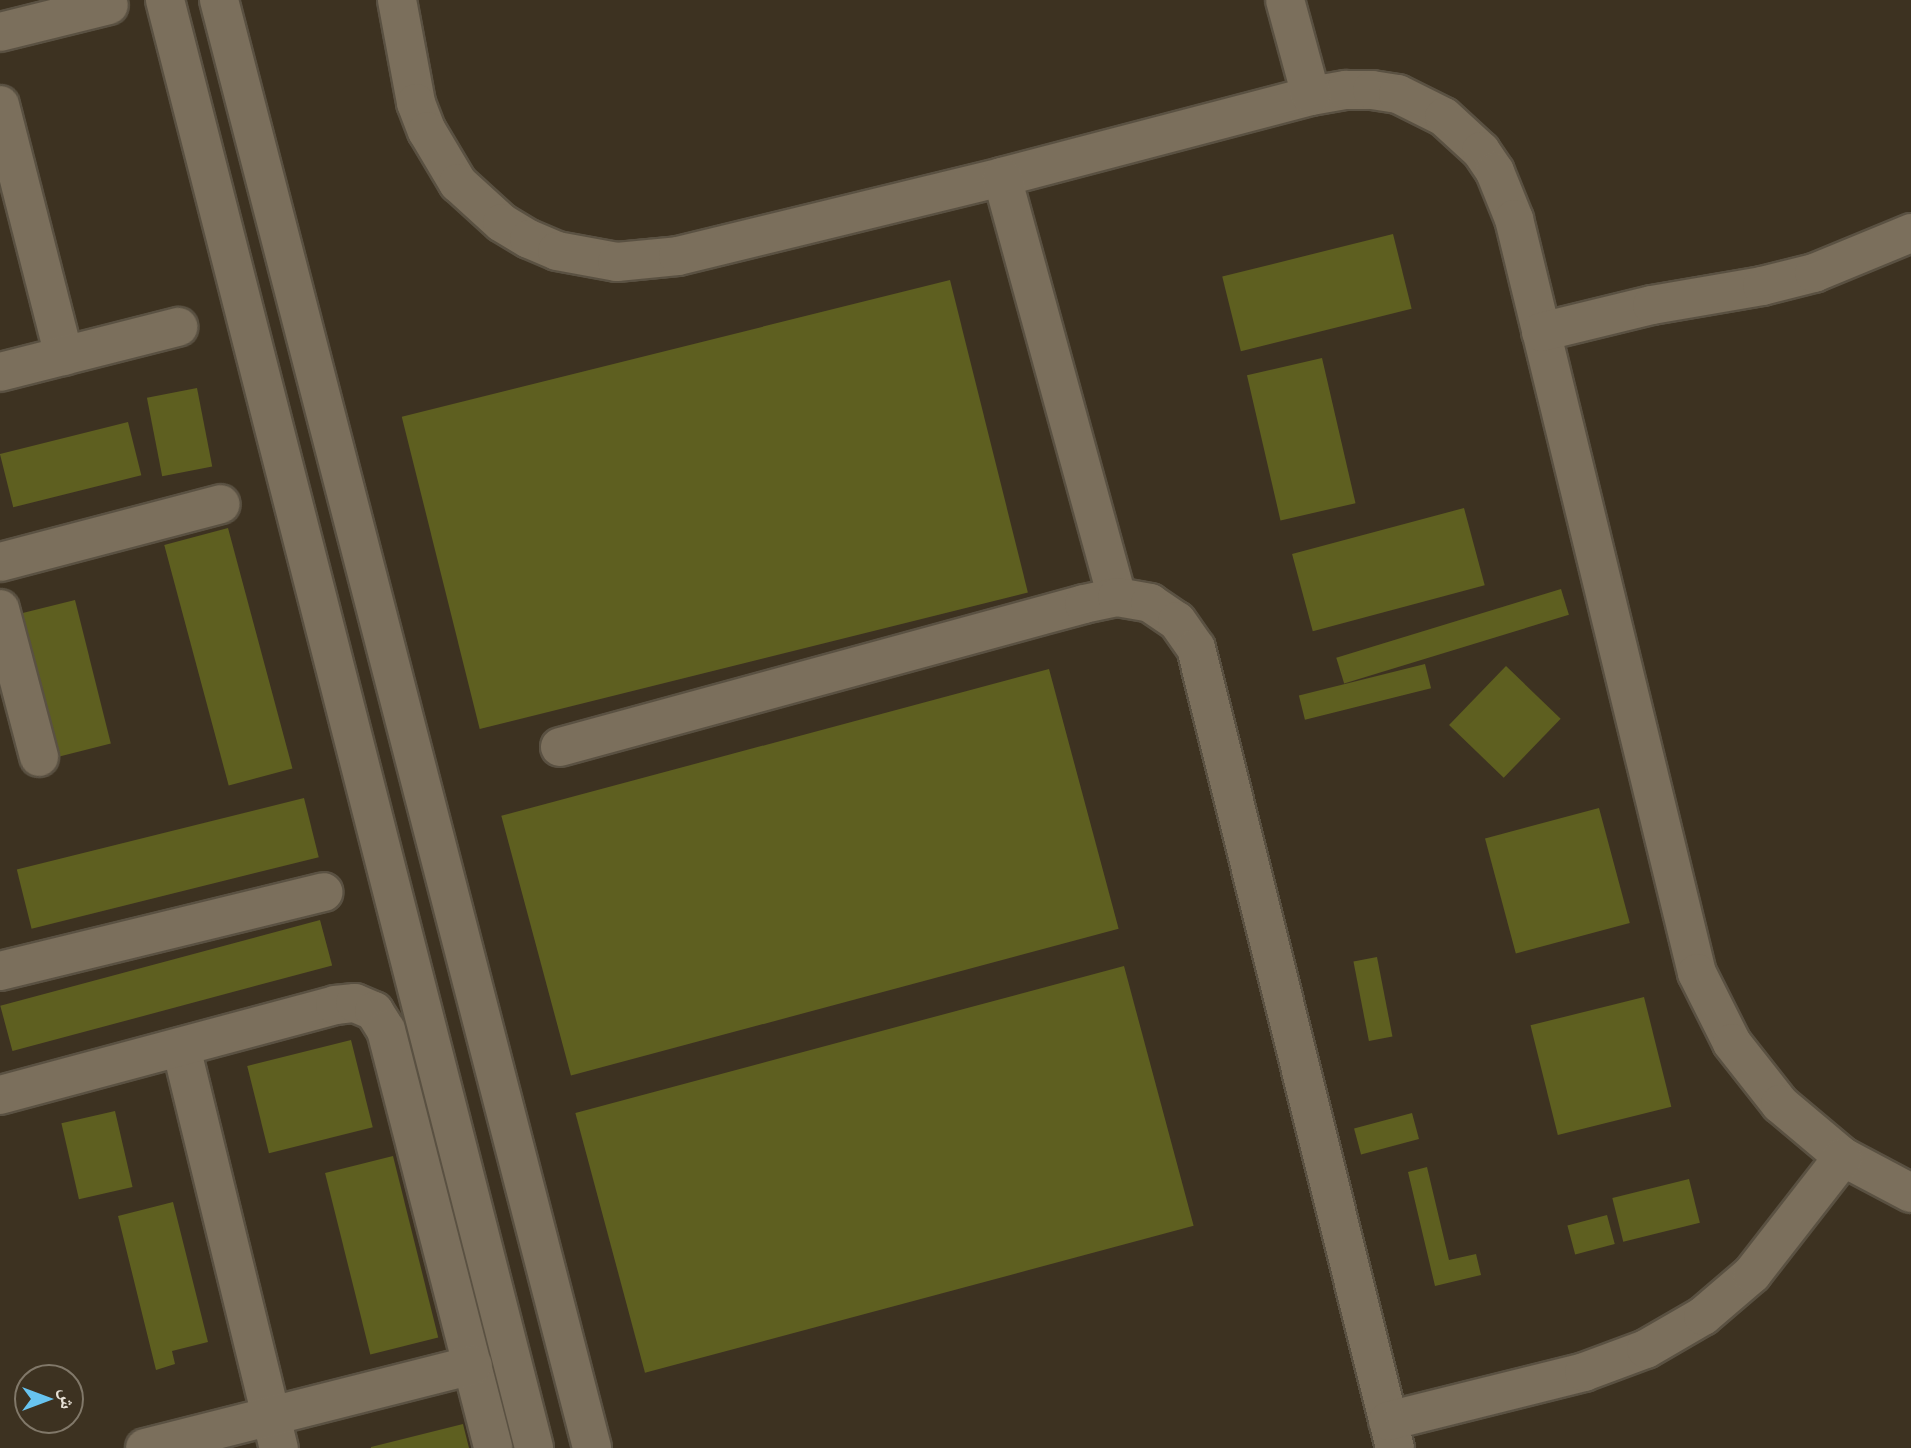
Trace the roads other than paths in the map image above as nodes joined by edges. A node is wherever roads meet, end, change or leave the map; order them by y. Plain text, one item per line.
1 (164, 0) edge
2 (219, 0) edge
3 (397, 0) edge
4 (1285, 0) edge
5 (109, 5) dead end
6 (0, 32) edge
7 (1311, 96) junction
8 (0, 104) edge
9 (1002, 177) junction
10 (1911, 233) edge
11 (178, 327) dead end
12 (1541, 331) junction
13 (64, 356) junction
14 (0, 372) edge
15 (221, 504) dead end
16 (0, 562) edge
17 (1117, 597) junction
18 (0, 609) edge
19 (560, 747) dead end
20 (39, 757) dead end
21 (323, 892) dead end
22 (0, 971) edge
23 (181, 1047) junction
24 (0, 1095) edge
25 (1843, 1157) junction
26 (1911, 1193) edge
27 (473, 1365) junction
28 (275, 1432) edge
29 (1391, 1434) edge
30 (145, 1448) edge
31 (493, 1448) edge
32 (534, 1448) edge
33 (592, 1448) edge

1 - 32 lane
2 - 33 lane
3 - 9 lane
4 - 7 lane
5 - 6 lane
7 - 9 lane
7 - 12 lane
8 - 13 lane
9 - 17 lane
10 - 12 lane
11 - 13 lane
12 - 25 lane
13 - 14 lane
15 - 16 lane
17 - 19 lane
17 - 29 lane
18 - 20 lane
21 - 22 lane
23 - 24 lane
23 - 27 lane
23 - 28 lane
25 - 26 lane
25 - 29 lane
27 - 28 lane
27 - 31 lane
28 - 30 lane

